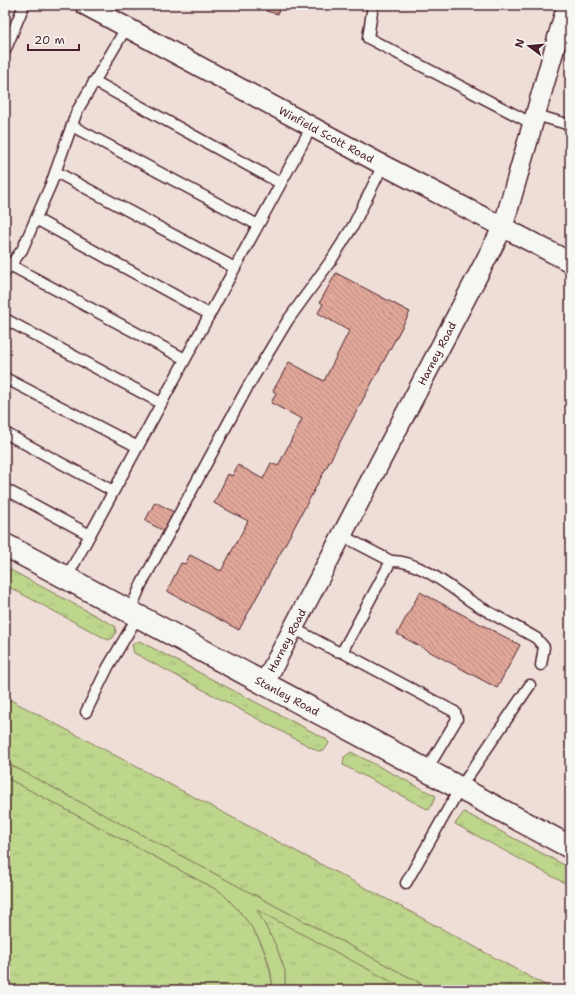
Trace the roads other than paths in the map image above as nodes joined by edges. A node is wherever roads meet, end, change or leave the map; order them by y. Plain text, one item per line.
1 (24, 5) edge
2 (85, 5) edge
3 (373, 5) edge
4 (567, 5) edge
5 (126, 28) junction
6 (5, 50) edge
7 (94, 81) junction
8 (534, 119) junction
9 (570, 124) edge
10 (72, 126) junction
11 (312, 126) junction
12 (383, 165) junction
13 (56, 172) junction
14 (280, 183) junction
15 (36, 219) junction
16 (258, 225) junction
17 (503, 227) junction
18 (570, 262) edge
19 (8, 268) edge
20 (235, 268) junction
21 (209, 314) junction
22 (5, 319) edge
23 (184, 359) junction
24 (5, 378) edge
25 (161, 403) junction
26 (5, 433) edge
27 (138, 447) junction
28 (5, 489) edge
29 (114, 491) junction
30 (90, 535) junction
31 (341, 535) junction
32 (5, 545) edge
33 (391, 561) junction
34 (68, 577) junction
35 (134, 614) junction
36 (293, 628) junction
37 (342, 652) junction
38 (541, 665) dead end
39 (264, 684) junction
40 (530, 685) dead end
41 (86, 712) dead end
42 (426, 771) junction
43 (460, 788) junction
44 (570, 847) edge
45 (406, 882) dead end

1 - 6 lane
2 - 5 street, Winfield Scott Road
3 - 8 lane
4 - 8 street, Harney Road
5 - 7 lane
5 - 11 street, Winfield Scott Road
7 - 10 lane
7 - 14 lane
8 - 9 lane
8 - 17 street, Harney Road
10 - 13 lane
10 - 16 lane
11 - 12 street, Winfield Scott Road
11 - 14 lane
12 - 17 street, Winfield Scott Road
12 - 35 lane
13 - 15 lane
13 - 20 lane
14 - 16 lane
15 - 19 lane
15 - 21 lane
16 - 20 lane
17 - 18 street, Winfield Scott Road
17 - 31 street, Harney Road
19 - 23 lane
20 - 21 lane
21 - 23 lane
22 - 25 lane
23 - 25 lane
24 - 27 lane
25 - 27 lane
26 - 29 lane
27 - 29 lane
28 - 30 lane
29 - 30 lane
30 - 34 lane
31 - 33 lane
31 - 36 street, Harney Road
32 - 34 street, Stanley Road
33 - 37 lane
33 - 38 lane
34 - 35 street, Stanley Road
35 - 39 street, Stanley Road
35 - 41 lane
36 - 37 lane
36 - 39 street, Harney Road
37 - 42 lane
39 - 42 street, Stanley Road
40 - 43 lane
42 - 43 street, Stanley Road
43 - 44 street, Stanley Road
43 - 45 lane

